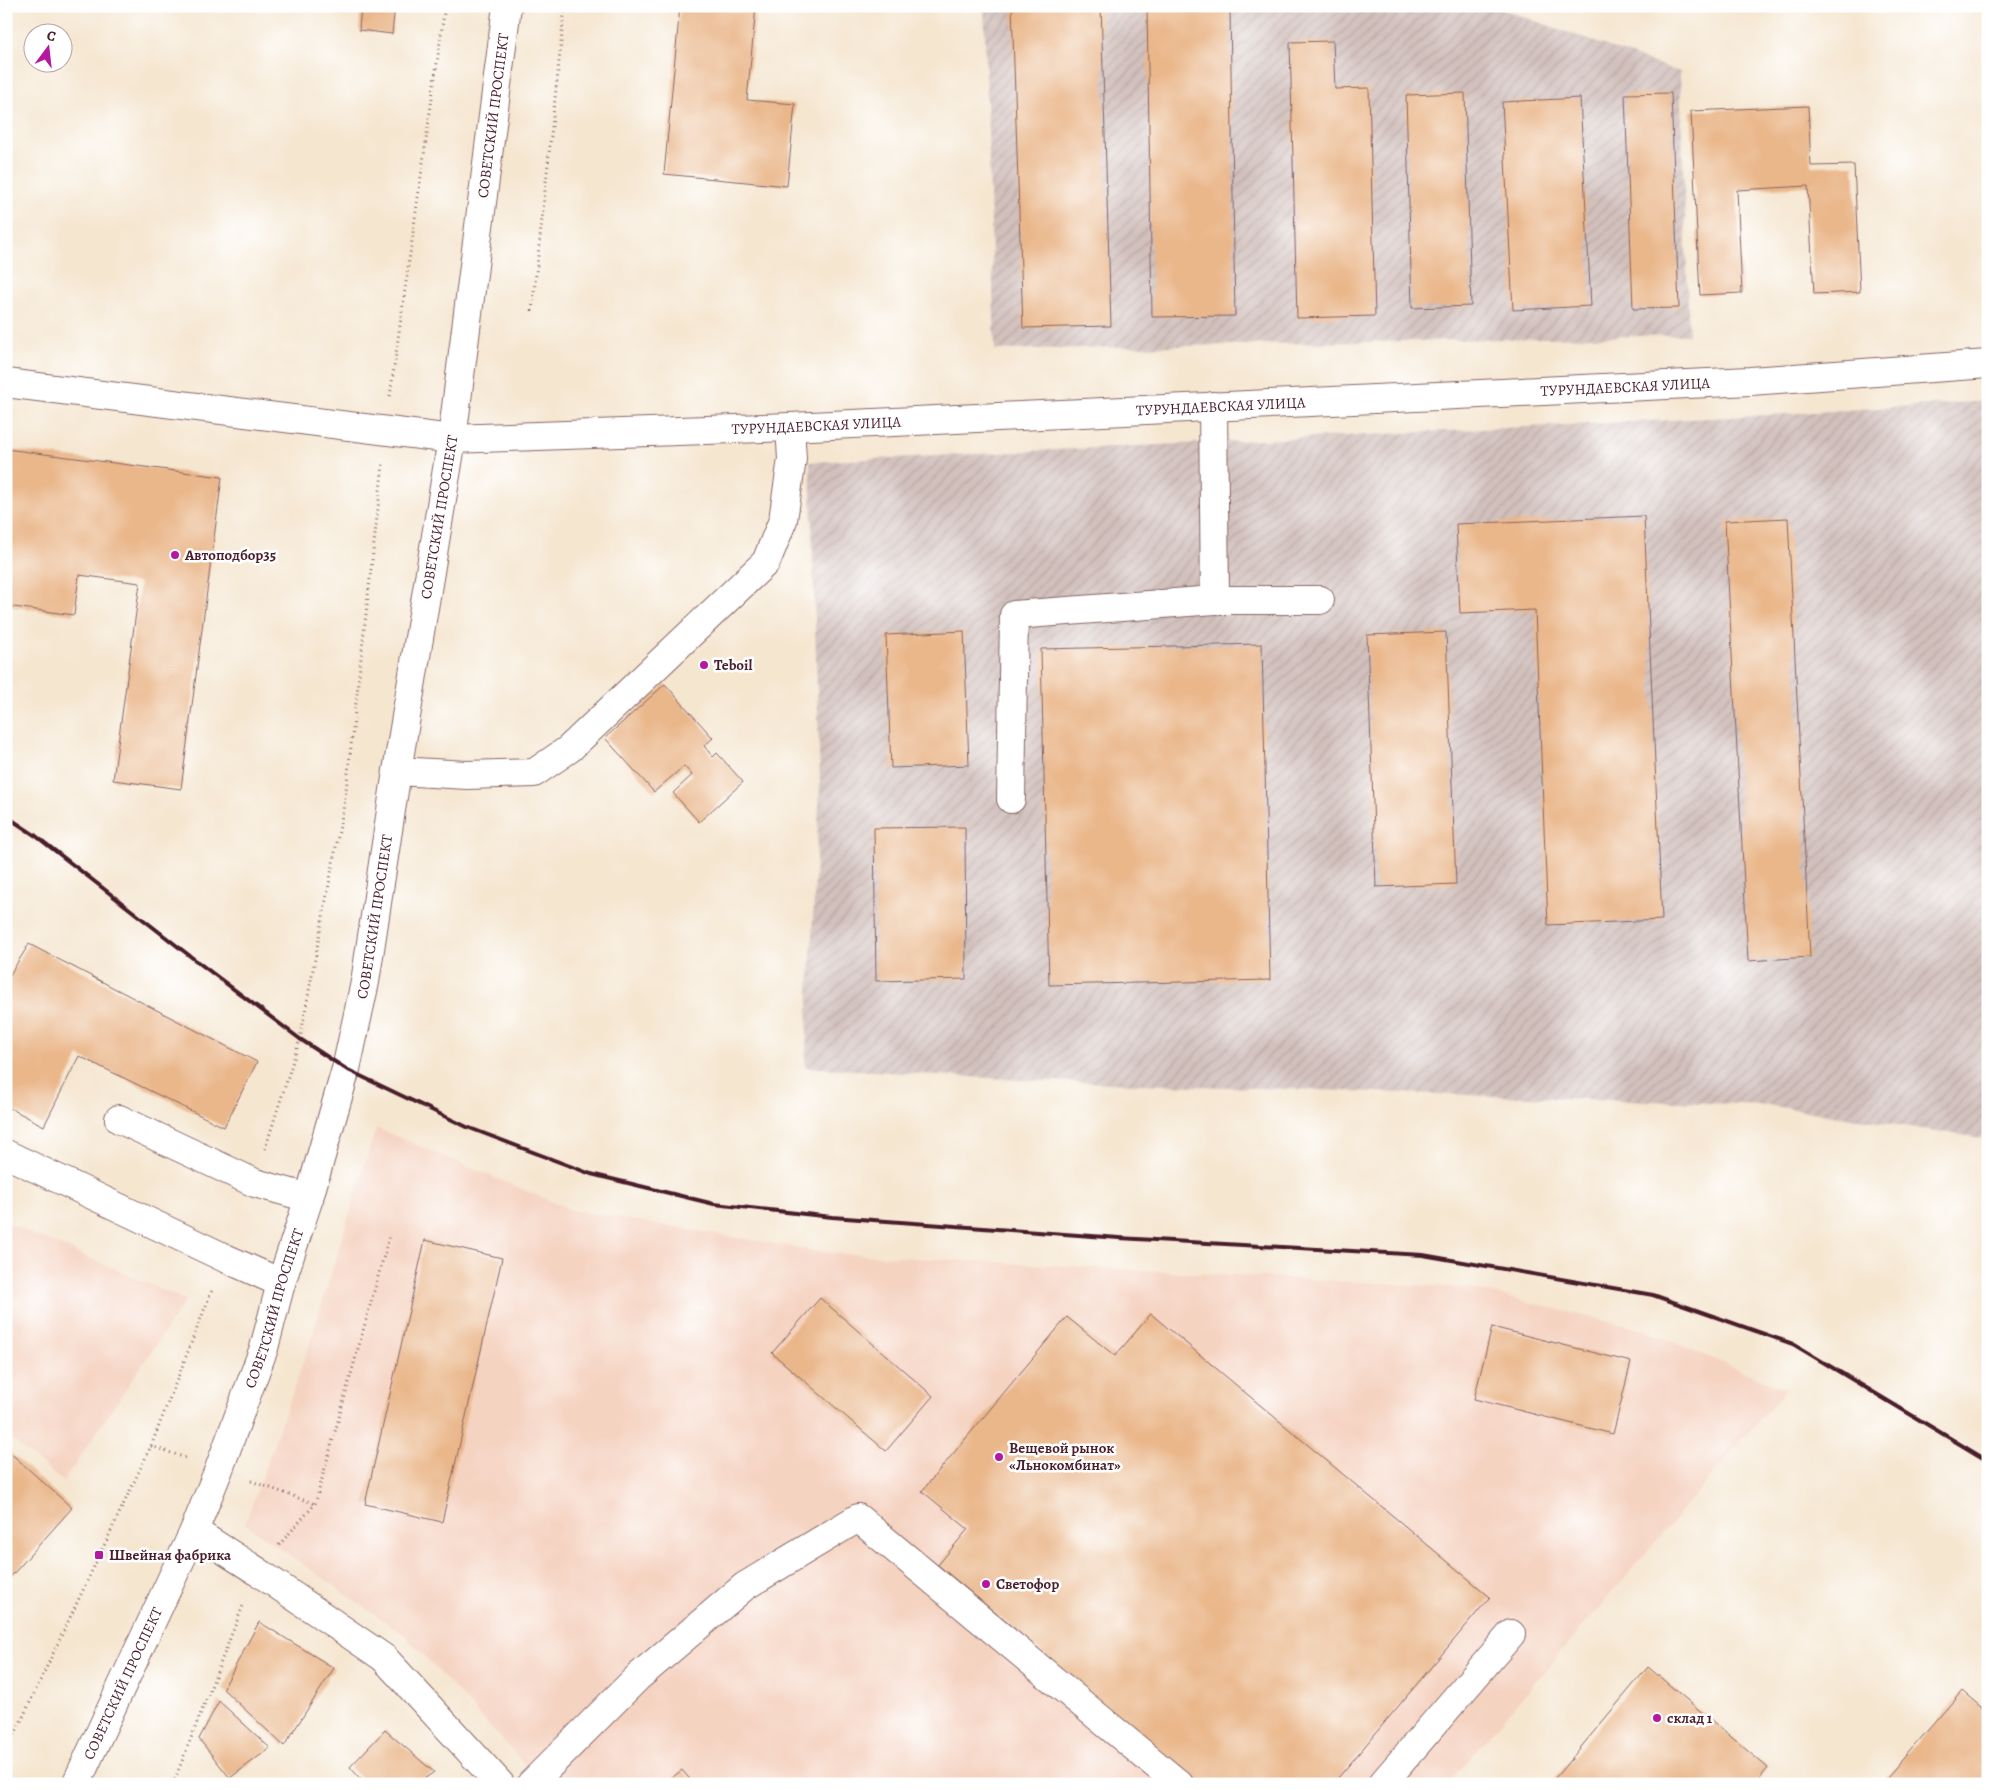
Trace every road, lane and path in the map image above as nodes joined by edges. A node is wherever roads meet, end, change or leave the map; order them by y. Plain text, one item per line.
1 (445, 6) edge
2 (507, 6) edge
3 (565, 6) edge
4 (532, 311) dead end
5 (1988, 364) edge
6 (6, 383) edge
7 (1212, 406) junction
8 (790, 427) junction
9 (386, 430) junction
10 (452, 439) junction
11 (1215, 600) junction
12 (1320, 600) dead end
13 (397, 770) junction
14 (1011, 798) dead end
15 (119, 1118) dead end
16 (6, 1154) edge
17 (254, 1183) junction
18 (309, 1198) junction
19 (389, 1237) dead end
20 (225, 1258) junction
21 (281, 1283) junction
22 (194, 1531) junction
23 (257, 1571) junction
24 (1511, 1634) dead end
25 (6, 1754) edge
26 (76, 1784) edge
27 (173, 1784) edge
28 (500, 1784) edge
29 (531, 1784) edge
30 (1179, 1784) edge
31 (1382, 1784) edge

1 - 9 path
2 - 10 street, СОВЕТСКИЙ ПРОСПЕКТ
3 - 4 path
5 - 7 street, ТУРУНДАЕВСКАЯ УЛИЦА
6 - 9 street, ТУРУНДАЕВСКАЯ УЛИЦА
7 - 8 street, ТУРУНДАЕВСКАЯ УЛИЦА
7 - 11 street
8 - 10 street, ТУРУНДАЕВСКАЯ УЛИЦА
8 - 13 street
9 - 10 street, ТУРУНДАЕВСКАЯ УЛИЦА
9 - 17 path
10 - 13 street, СОВЕТСКИЙ ПРОСПЕКТ
11 - 12 street
11 - 14 street
13 - 18 street, СОВЕТСКИЙ ПРОСПЕКТ
15 - 17 street
16 - 20 street
17 - 18 street
18 - 21 street, СОВЕТСКИЙ ПРОСПЕКТ
19 - 23 path
20 - 21 street
20 - 25 path
21 - 22 street, СОВЕТСКИЙ ПРОСПЕКТ
22 - 23 street
22 - 26 street, СОВЕТСКИЙ ПРОСПЕКТ
23 - 27 path
23 - 28 street
24 - 31 street
29 - 30 street

